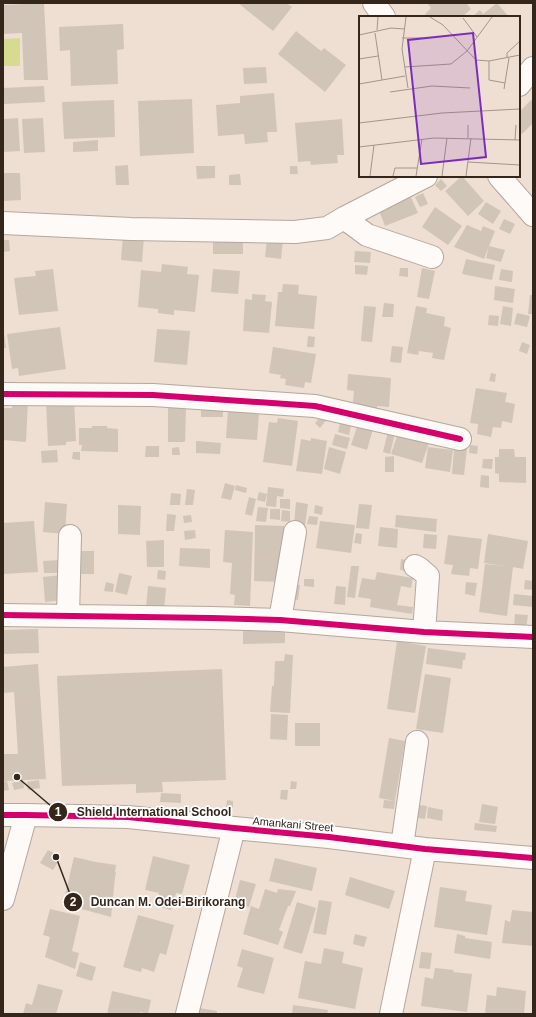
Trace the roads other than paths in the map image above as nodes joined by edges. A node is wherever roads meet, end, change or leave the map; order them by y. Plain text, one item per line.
1 (374, 3) edge
2 (383, 16) edge
3 (533, 68) edge
4 (520, 84) edge
5 (424, 177) edge
6 (500, 177) edge
7 (533, 215) edge
8 (344, 218) junction
9 (3, 223) edge
10 (432, 257) dead end
11 (3, 394) edge
12 (460, 439) dead end
13 (295, 532) dead end
14 (70, 536) dead end
15 (415, 566) dead end
16 (3, 615) edge
17 (68, 616) junction
18 (280, 620) junction
19 (424, 632) junction
20 (533, 637) edge
21 (417, 742) dead end
22 (3, 815) edge
23 (26, 815) junction
24 (234, 828) junction
25 (402, 846) junction
26 (425, 848) junction
27 (533, 858) edge
28 (3, 899) edge
29 (187, 1014) edge
30 (391, 1014) edge

1 - 2 street
3 - 4 street
5 - 8 street
6 - 7 street
8 - 9 street
8 - 10 street
11 - 12 street
13 - 18 street
14 - 17 street
15 - 19 street
16 - 17 street
17 - 18 street
18 - 19 street
19 - 20 street
21 - 25 street
22 - 23 street, Amankani Street
23 - 24 street, Amankani Street
23 - 28 street
24 - 25 street, Amankani Street
24 - 29 street
25 - 26 street, Amankani Street
26 - 27 street, Amankani Street
26 - 30 street

